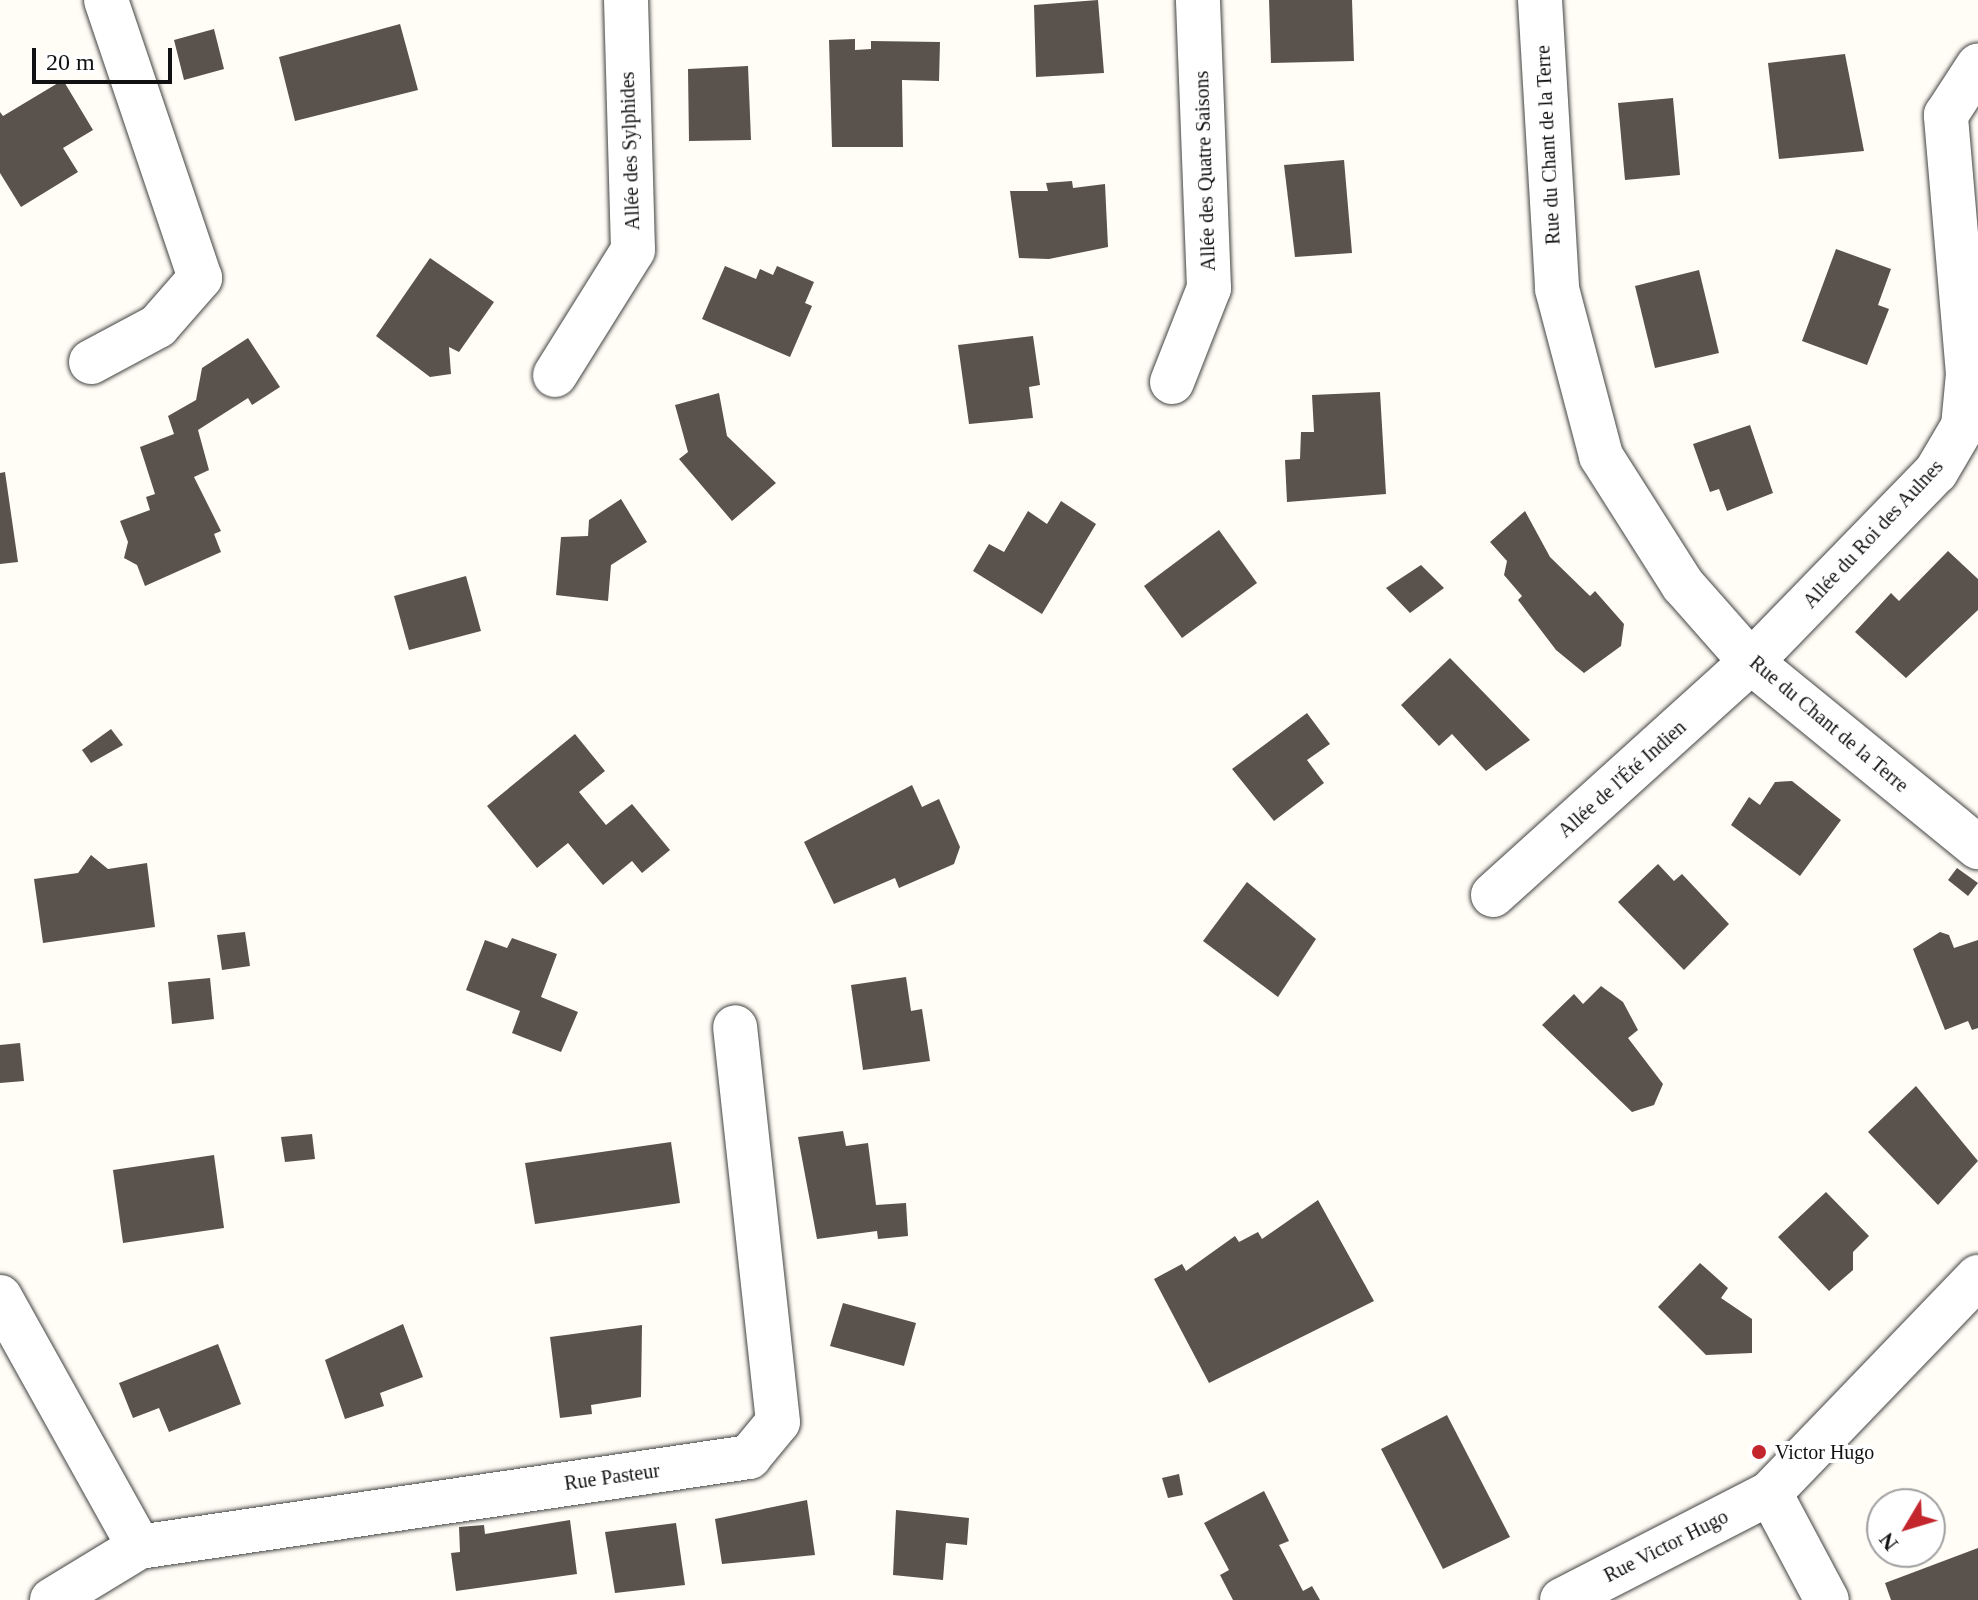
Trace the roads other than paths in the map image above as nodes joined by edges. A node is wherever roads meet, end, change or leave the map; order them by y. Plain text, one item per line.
1 (106, 0) edge
2 (626, 0) edge
3 (1198, 0) edge
4 (1540, 0) edge
5 (1978, 66) edge
6 (91, 362) dead end
7 (555, 375) dead end
8 (1172, 382) dead end
9 (1971, 430) edge
10 (1751, 662) junction
11 (1978, 847) edge
12 (1493, 895) dead end
13 (735, 1027) dead end
14 (1978, 1277) edge
15 (0, 1297) edge
16 (1770, 1493) junction
17 (139, 1547) junction
18 (52, 1600) edge
19 (1562, 1600) edge
20 (1827, 1600) edge

1 - 6 street
2 - 7 street, Allée des Sylphides
3 - 8 street, Allée des Quatre Saisons
4 - 10 street, Rue du Chant de la Terre
5 - 9 street, Allée du Roi des Aulnes
9 - 10 street, Allée du Roi des Aulnes
10 - 11 street, Rue du Chant de la Terre
10 - 12 street, Allée de l'Été Indien
13 - 17 street, Rue Pasteur
14 - 16 street
15 - 17 street
16 - 19 street, Rue Victor Hugo
16 - 20 street
17 - 18 street, Rue Pasteur

